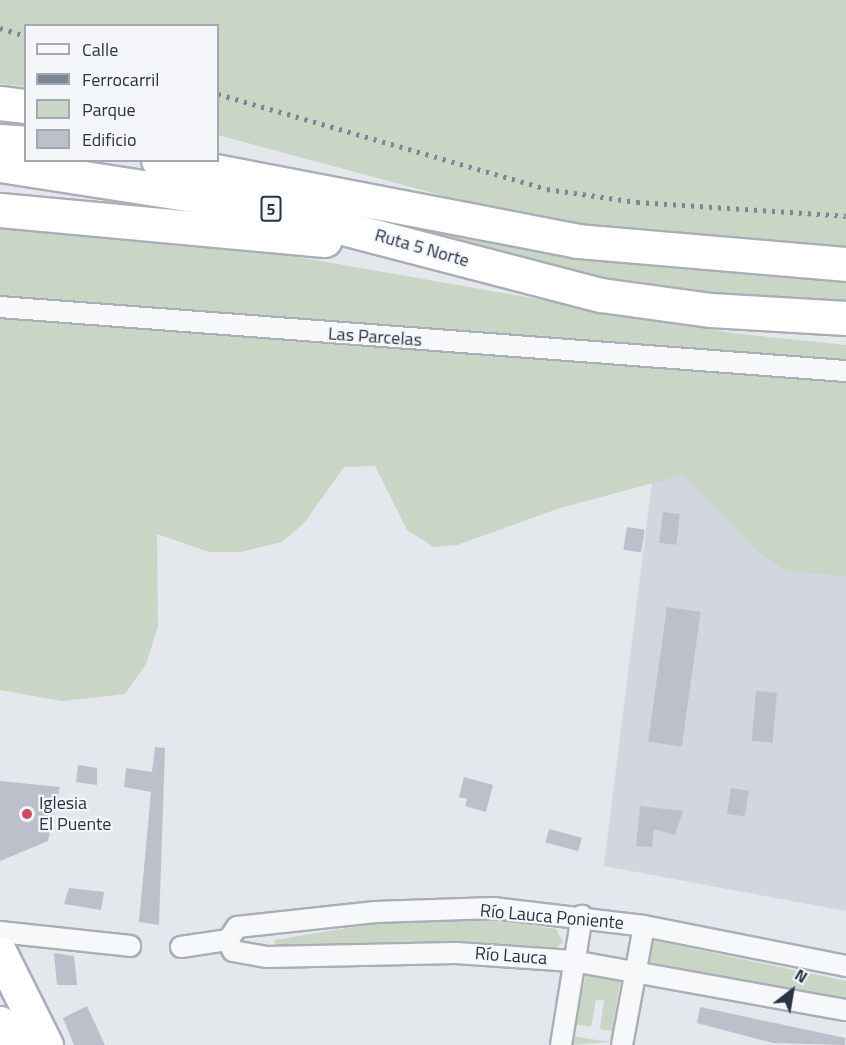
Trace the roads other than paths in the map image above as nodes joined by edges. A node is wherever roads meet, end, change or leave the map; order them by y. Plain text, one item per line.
1 (0, 103) edge
2 (24, 106) edge
3 (0, 141) edge
4 (24, 143) edge
5 (219, 149) edge
6 (168, 162) edge
7 (0, 165) edge
8 (0, 210) edge
9 (475, 223) junction
10 (846, 264) edge
11 (536, 280) junction
12 (0, 307) edge
13 (766, 313) junction
14 (846, 318) edge
15 (846, 330) edge
16 (846, 371) edge
17 (582, 916) junction
18 (644, 926) junction
19 (0, 932) edge
20 (228, 940) junction
21 (130, 946) dead end
22 (181, 947) dead end
23 (0, 953) edge
24 (573, 961) junction
25 (846, 966) edge
26 (637, 969) junction
27 (846, 1010) edge
28 (0, 1023) edge
29 (11, 1045) edge
30 (46, 1045) edge
31 (561, 1045) edge
32 (622, 1045) edge

1 - 2 highway
3 - 4 highway
5 - 9 highway
6 - 9 highway, Ruta 5 Norte / 5
7 - 11 highway, Ruta 5 Norte / 5
8 - 11 highway
9 - 10 highway, Ruta 5 Norte / 5
11 - 13 highway, Ruta 5 Norte / 5
12 - 16 street, Las Parcelas
13 - 14 highway, Ruta 5 Norte / 5
13 - 15 highway
17 - 18 street, Río Lauca Poniente
17 - 20 street, Río Lauca Poniente
17 - 24 street
18 - 25 street, Río Lauca Poniente
18 - 26 street
19 - 21 street
20 - 22 street
20 - 24 street, Río Lauca
23 - 30 highway
24 - 26 street, Río Lauca
24 - 31 street
26 - 27 street, Río Lauca
26 - 32 street
28 - 29 highway

